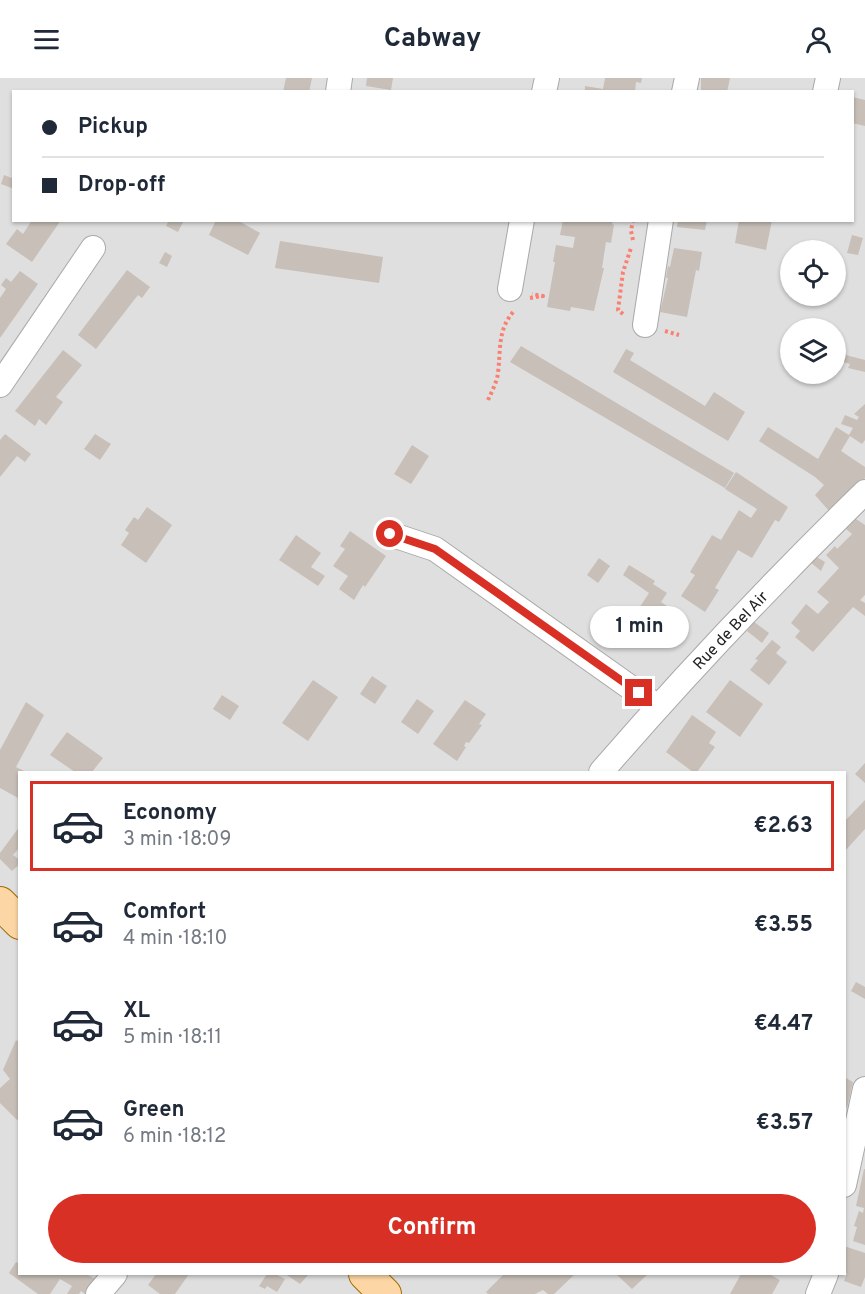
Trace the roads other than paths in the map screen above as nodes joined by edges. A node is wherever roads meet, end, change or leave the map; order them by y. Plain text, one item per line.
1 (522, 222) edge
2 (661, 222) edge
3 (93, 248) dead end
4 (519, 298) road end
5 (645, 325) dead end
6 (0, 385) edge
7 (865, 492) edge
8 (390, 534) dead end
9 (658, 707) junction
10 (602, 771) edge
11 (0, 903) edge
12 (18, 921) edge
13 (865, 1089) edge
14 (846, 1176) edge
15 (114, 1275) edge
16 (366, 1275) edge
17 (826, 1275) edge
18 (98, 1294) edge
19 (385, 1294) edge
20 (818, 1294) edge

1 - 4 street
2 - 5 street
3 - 6 street
7 - 9 street, Rue de Bel Air
8 - 9 street
9 - 10 street, Rue de Bel Air
11 - 12 main road
13 - 14 street
15 - 18 street
16 - 19 main road
17 - 20 street

